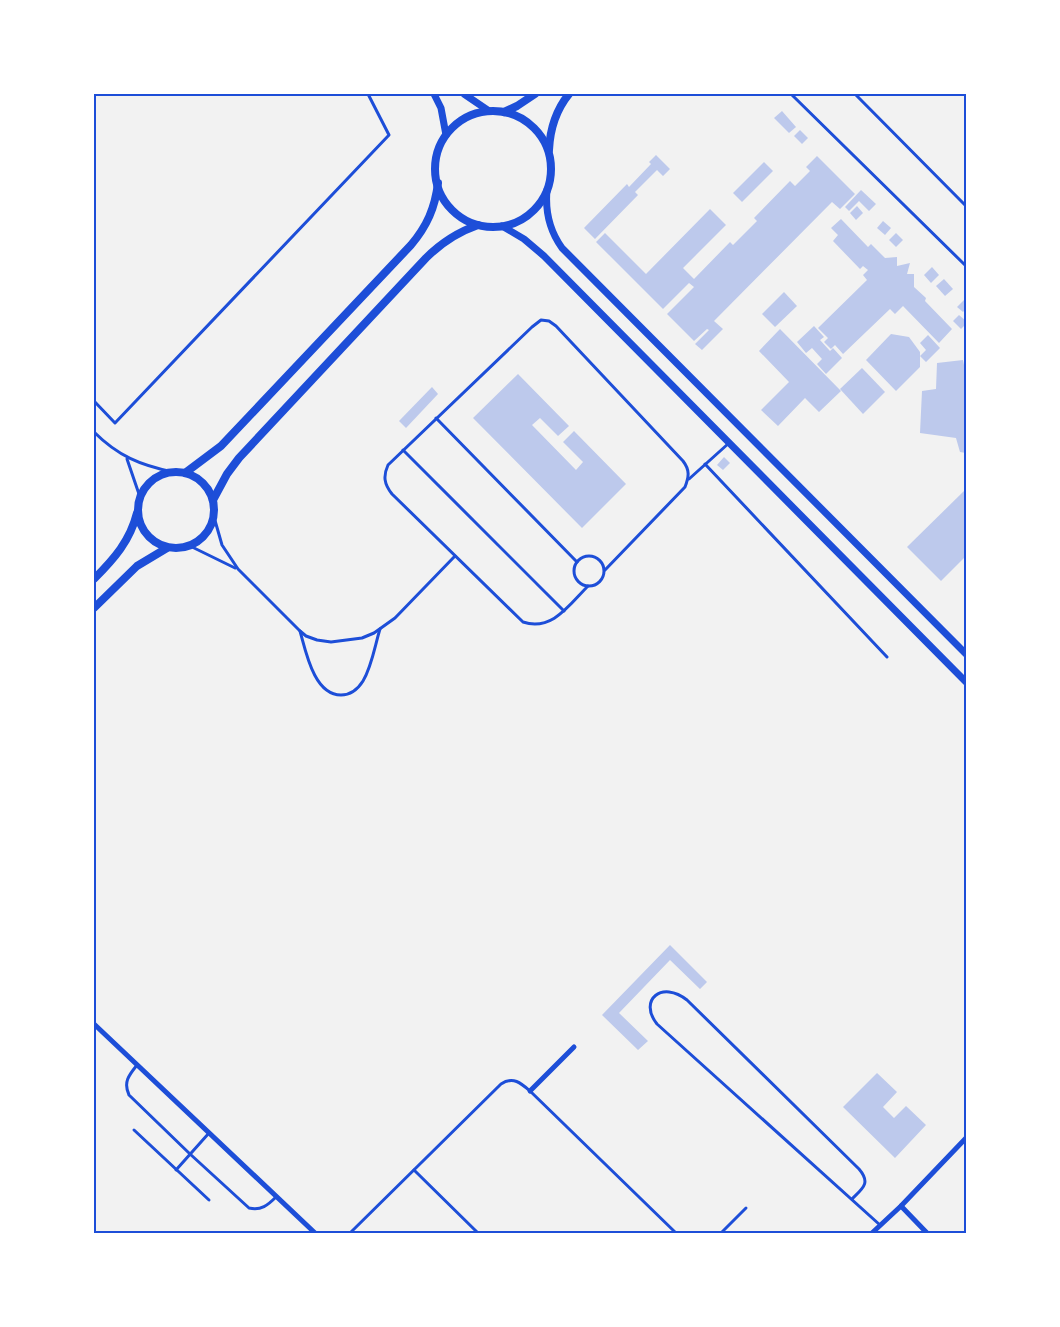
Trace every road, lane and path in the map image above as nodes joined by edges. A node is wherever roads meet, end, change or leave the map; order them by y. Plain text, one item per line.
1 (368, 94) edge
2 (434, 94) edge
3 (464, 94) edge
4 (535, 94) edge
5 (569, 94) edge
6 (791, 94) edge
7 (855, 94) edge
8 (489, 111) junction
9 (504, 112) junction
10 (446, 135) junction
11 (549, 154) junction
12 (438, 183) junction
13 (547, 190) junction
14 (966, 206) edge
15 (478, 225) junction
16 (502, 226) junction
17 (966, 266) edge
18 (94, 401) edge
19 (436, 418) junction
20 (94, 432) edge
21 (729, 442) junction
22 (403, 450) junction
23 (127, 458) junction
24 (705, 464) junction
25 (173, 472) junction
26 (185, 473) junction
27 (689, 479) junction
28 (140, 497) junction
29 (213, 500) junction
30 (138, 511) junction
31 (214, 517) junction
32 (190, 546) junction
33 (168, 548) junction
34 (455, 556) junction
35 (577, 562) junction
36 (238, 570) junction
37 (604, 570) junction
38 (94, 579) edge
39 (588, 586) junction
40 (94, 608) edge
41 (564, 611) junction
42 (380, 629) junction
43 (300, 631) junction
44 (966, 654) edge
45 (887, 657) dead end
46 (966, 682) edge
47 (94, 1024) edge
48 (574, 1047) dead end
49 (137, 1065) junction
50 (530, 1091) junction
51 (134, 1130) dead end
52 (209, 1133) junction
53 (966, 1138) edge
54 (190, 1154) junction
55 (176, 1170) junction
56 (414, 1170) junction
57 (276, 1197) junction
58 (852, 1199) junction
59 (209, 1200) dead end
60 (901, 1206) junction
61 (746, 1208) dead end
62 (880, 1225) junction
63 (315, 1233) edge
64 (350, 1233) edge
65 (478, 1233) edge
66 (676, 1233) edge
67 (721, 1233) edge
68 (872, 1233) edge
69 (928, 1233) edge

1 - 18 lane
2 - 10 street
3 - 8 street
4 - 9 main road
5 - 11 main road
6 - 17 lane
7 - 14 lane
8 - 9 main road
8 - 10 main road
9 - 11 main road
10 - 12 main road
11 - 13 main road
12 - 15 main road
12 - 26 main road
13 - 16 main road
13 - 44 street
15 - 16 main road
15 - 29 main road
16 - 21 street
19 - 22 lane
19 - 27 lane
19 - 35 lane
20 - 23 lane
21 - 24 lane
21 - 46 street
22 - 34 lane
22 - 41 lane
23 - 25 lane
23 - 28 lane
24 - 27 lane
24 - 45 lane
25 - 26 main road
25 - 28 main road
26 - 29 main road
27 - 37 lane
28 - 30 main road
29 - 31 main road
30 - 33 main road
30 - 38 main road
31 - 32 main road
31 - 36 lane
32 - 33 main road
32 - 36 lane
33 - 40 main road
34 - 41 lane
34 - 42 lane
35 - 37 lane
35 - 39 lane
36 - 43 lane
37 - 39 lane
39 - 41 lane
42 - 43 lane
42 - 43 lane
47 - 49 street
48 - 50 street
49 - 52 street
49 - 54 lane
50 - 56 lane
50 - 66 lane
51 - 55 lane
52 - 54 lane
52 - 57 street
53 - 60 street
54 - 55 lane
54 - 57 lane
55 - 59 lane
56 - 64 lane
56 - 65 lane
57 - 63 street
58 - 58 lane
58 - 62 lane
60 - 62 street
60 - 69 street
61 - 67 lane
62 - 68 street

